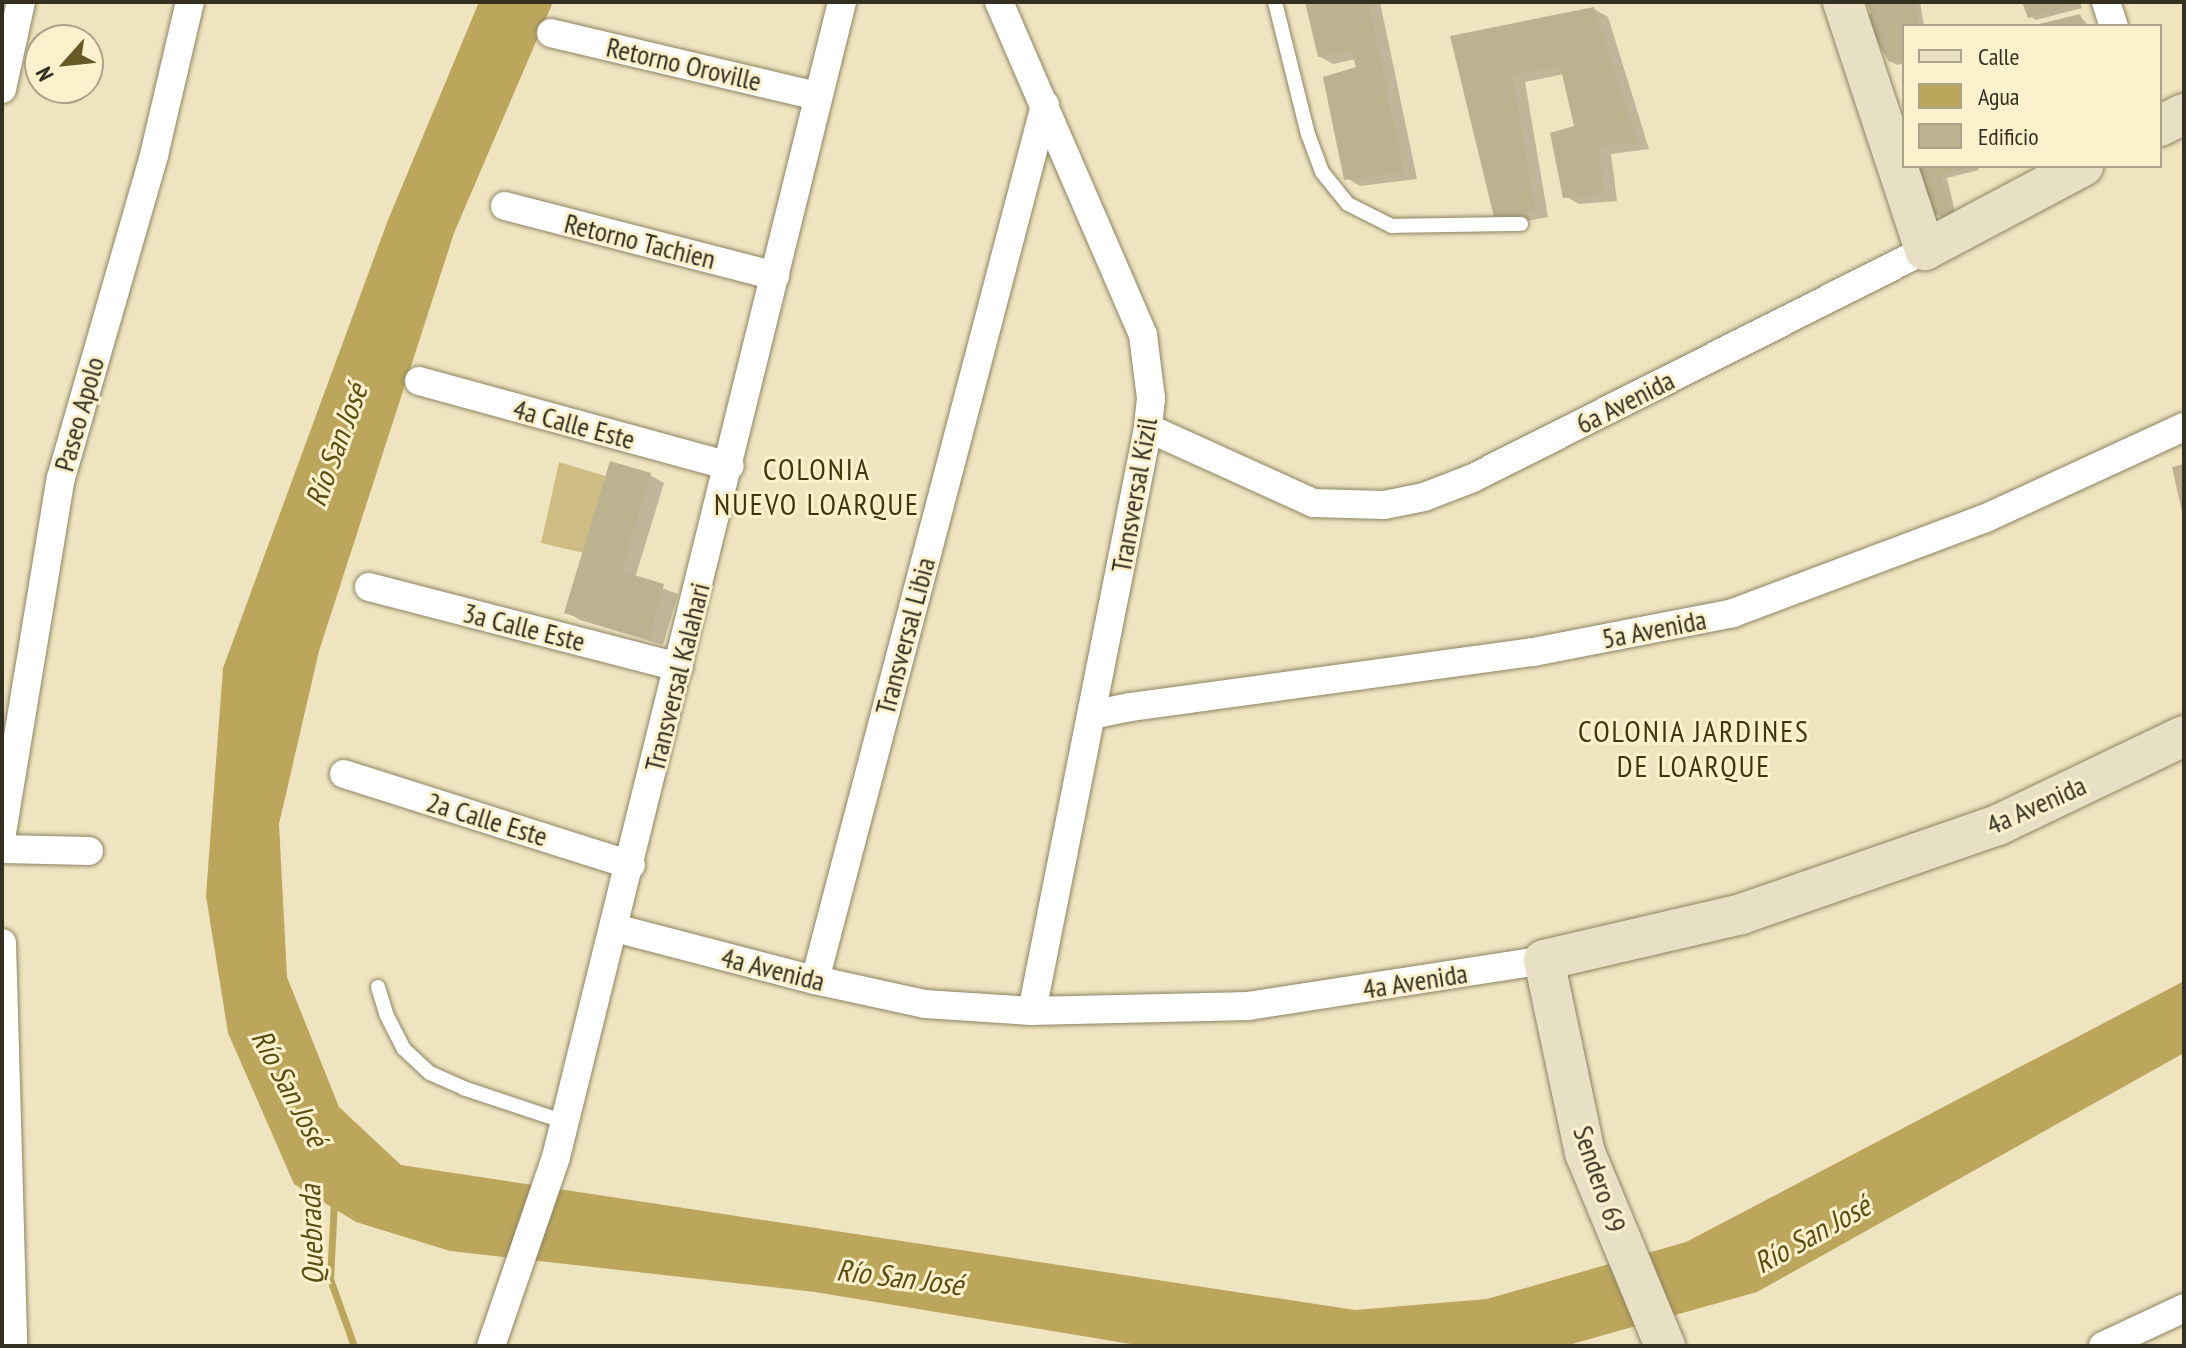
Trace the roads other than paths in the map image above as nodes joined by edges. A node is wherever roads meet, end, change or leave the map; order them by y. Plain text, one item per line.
1 (21, 2) edge
2 (190, 2) edge
3 (842, 2) edge
4 (999, 2) edge
5 (1275, 2) edge
6 (1843, 2) edge
7 (2106, 2) edge
8 (2113, 24) edge
9 (551, 33) dead end
10 (2, 89) edge
11 (818, 96) junction
12 (1045, 105) junction
13 (2184, 114) edge
14 (2162, 125) edge
15 (2079, 168) edge
16 (505, 206) dead end
17 (1521, 224) dead end
18 (1925, 250) junction
19 (775, 276) junction
20 (419, 381) dead end
21 (2184, 427) edge
22 (1148, 428) junction
23 (730, 466) junction
24 (369, 587) dead end
25 (679, 667) junction
26 (1092, 715) junction
27 (2184, 736) edge
28 (344, 774) dead end
29 (2, 833) edge
30 (2, 849) edge
31 (89, 851) dead end
32 (631, 865) junction
33 (615, 928) junction
34 (2, 943) edge
35 (1544, 960) junction
36 (815, 980) junction
37 (378, 987) dead end
38 (1032, 1011) junction
39 (565, 1122) junction
40 (2184, 1308) edge
41 (13, 1346) edge
42 (491, 1346) edge
43 (1665, 1346) edge
44 (2103, 1346) edge

1 - 10 street
2 - 29 street, Paseo Apolo
3 - 11 street, Transversal Kalahari
4 - 12 street, Transversal Kizil
5 - 17 lane
6 - 18 street
7 - 8 street
9 - 11 street, Retorno Oroville
11 - 19 street, Transversal Kalahari
12 - 22 street, Transversal Kizil
12 - 36 street, Transversal Libia
13 - 14 street
15 - 18 street, 6a Avenida
16 - 19 street, Retorno Tachien
18 - 22 street, 6a Avenida
19 - 23 street, Transversal Kalahari
20 - 23 street, 4a Calle Este
21 - 26 street, 5a Avenida
22 - 26 street, Transversal Kizil
23 - 25 street, Transversal Kalahari
24 - 25 street, 3a Calle Este
25 - 32 street, Transversal Kalahari
26 - 38 street, Transversal Kizil
27 - 35 street, 4a Avenida
28 - 32 street, 2a Calle Este
30 - 31 street
32 - 33 street, Transversal Kalahari
33 - 36 street, 4a Avenida
33 - 39 street, Transversal Kalahari
34 - 41 street
35 - 38 street, 4a Avenida
35 - 43 street, Sendero 69
36 - 38 street, 4a Avenida
37 - 39 lane
39 - 42 street, Transversal Kalahari
40 - 44 street

